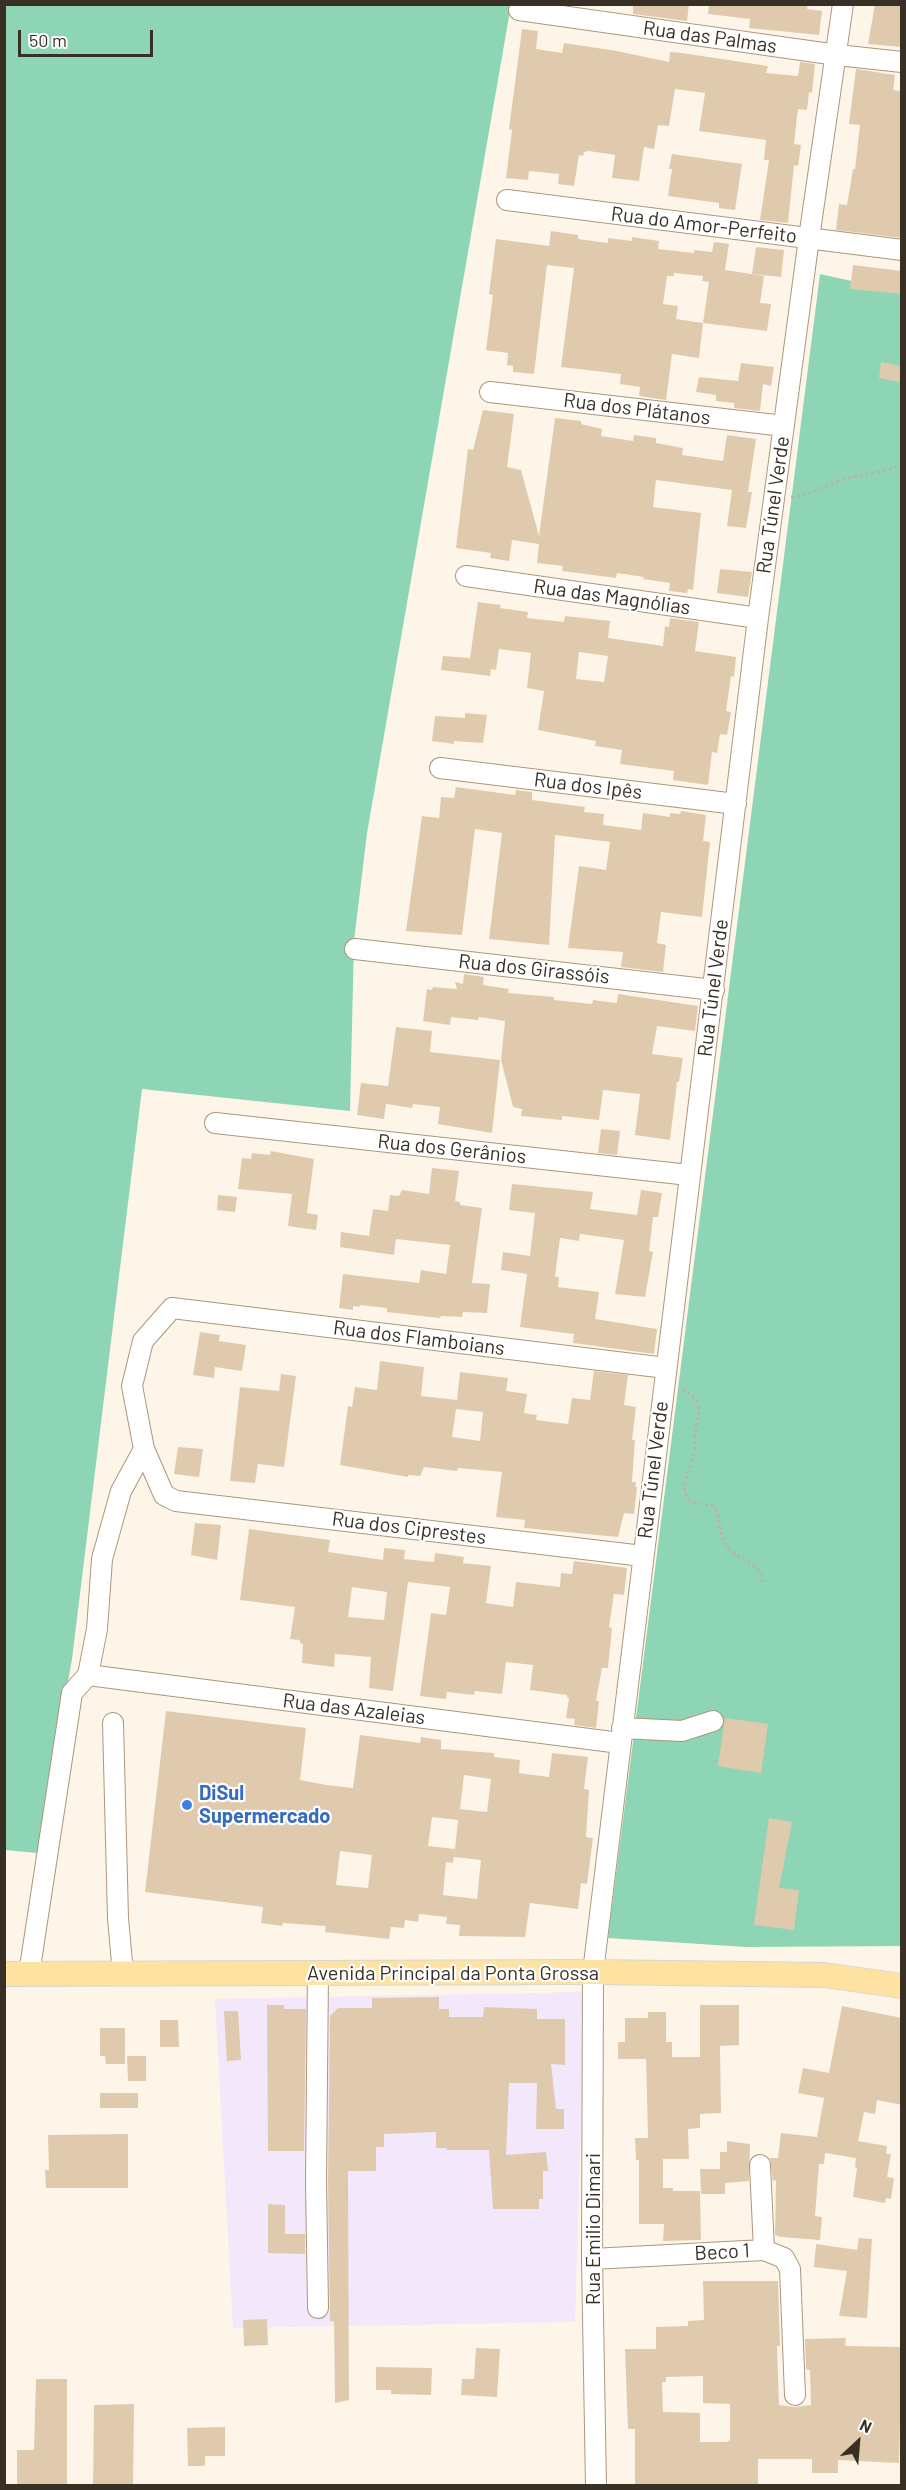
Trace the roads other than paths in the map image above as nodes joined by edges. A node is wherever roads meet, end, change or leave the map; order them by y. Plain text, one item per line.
1 (843, 4) edge
2 (519, 10) dead end
3 (837, 55) junction
4 (902, 62) edge
5 (507, 200) dead end
6 (808, 238) junction
7 (902, 250) edge
8 (490, 392) dead end
9 (784, 426) junction
10 (466, 576) dead end
11 (758, 618) junction
12 (440, 768) dead end
13 (736, 804) junction
14 (355, 949) dead end
15 (714, 990) junction
16 (215, 1123) dead end
17 (689, 1175) junction
18 (665, 1375) junction
19 (144, 1449) junction
20 (643, 1556) junction
21 (88, 1675) junction
22 (713, 1720) dead end
23 (113, 1723) dead end
24 (621, 1736) junction
25 (592, 1972) junction
26 (318, 1973) junction
27 (4, 1974) edge
28 (29, 1974) junction
29 (123, 1974) junction
30 (902, 1986) edge
31 (760, 2165) dead end
32 (764, 2250) junction
33 (592, 2259) junction
34 (318, 2308) dead end
35 (795, 2395) dead end
36 (596, 2486) edge

1 - 3 street, Rua Túnel Verde
2 - 3 street, Rua das Palmas
3 - 4 street, Rua das Palmas
3 - 6 street, Rua Túnel Verde
5 - 6 street, Rua do Amor-Perfeito
6 - 7 street, Rua do Amor-Perfeito
6 - 9 street, Rua Túnel Verde
8 - 9 street, Rua dos Plátanos
9 - 11 street, Rua Túnel Verde
10 - 11 street, Rua das Magnólias
11 - 13 street, Rua Túnel Verde
12 - 13 street, Rua dos Ipês
13 - 15 street, Rua Túnel Verde
14 - 15 street, Rua dos Girassóis
15 - 17 street, Rua Túnel Verde
16 - 17 street, Rua dos Gerânios
17 - 18 street, Rua Túnel Verde
18 - 19 street, Rua dos Flamboians
18 - 20 street, Rua Túnel Verde
19 - 20 street, Rua dos Ciprestes
19 - 21 street
20 - 24 street, Rua Túnel Verde
21 - 24 street, Rua das Azaleias
21 - 28 street
22 - 24 street, Rua das Azaleias
23 - 29 street
24 - 25 street, Rua Túnel Verde
25 - 26 main road, Avenida Principal da Ponta Grossa
25 - 30 main road, Avenida Principal da Ponta Grossa
25 - 33 street, Rua Emilio Dimari
26 - 29 main road, Avenida Principal da Ponta Grossa
26 - 34 street
27 - 28 main road, Avenida Principal da Ponta Grossa
28 - 29 main road, Avenida Principal da Ponta Grossa
31 - 32 street
32 - 33 street, Beco 1
32 - 35 street, Beco 1
33 - 36 street, Rua Emilio Dimari

